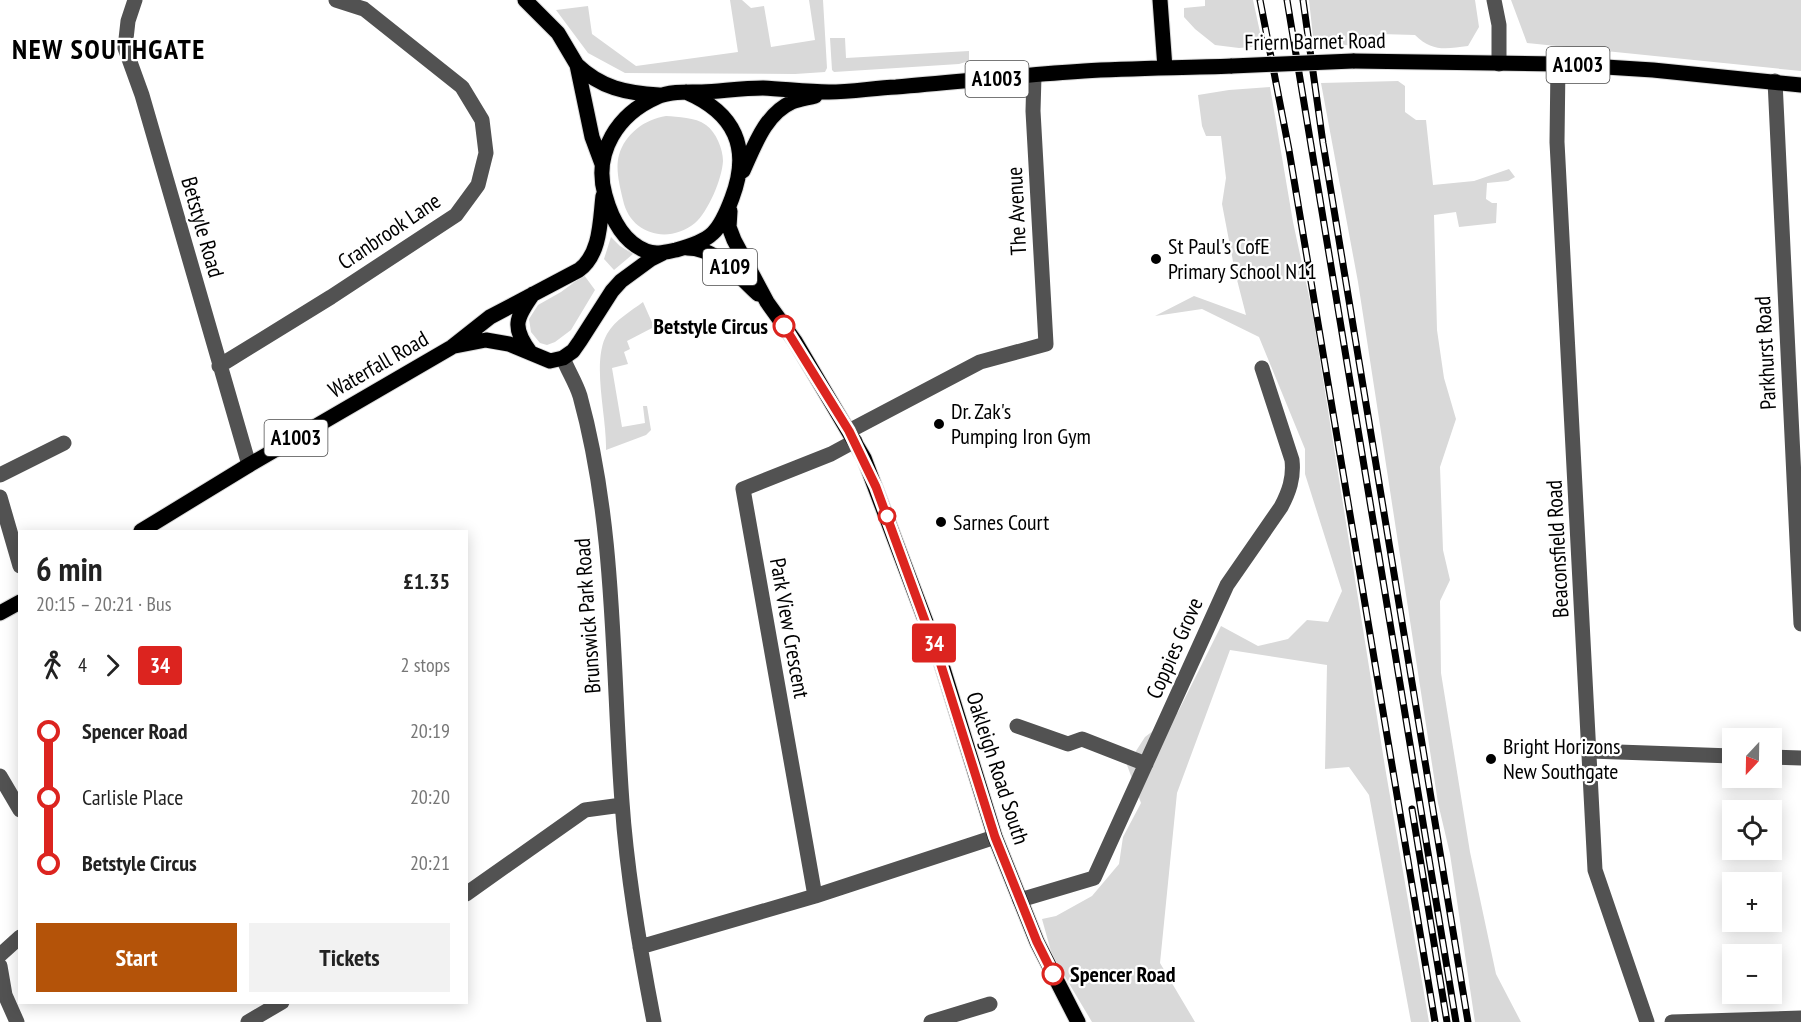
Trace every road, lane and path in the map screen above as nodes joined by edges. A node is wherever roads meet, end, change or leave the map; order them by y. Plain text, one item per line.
1 (135, 0) edge
2 (336, 0) edge
3 (525, 0) edge
4 (1160, 0) edge
5 (1494, 0) edge
6 (1499, 64) junction
7 (1558, 64) junction
8 (577, 65) junction
9 (1165, 68) junction
10 (1034, 76) junction
11 (1775, 81) junction
12 (1801, 85) edge
13 (686, 92) junction
14 (830, 92) junction
15 (660, 95) junction
16 (602, 164) junction
17 (740, 177) junction
18 (604, 192) junction
19 (732, 200) junction
20 (684, 248) junction
21 (663, 253) junction
22 (535, 292) junction
23 (767, 302) junction
24 (452, 347) junction
25 (530, 352) junction
26 (563, 358) junction
27 (219, 366) junction
28 (1262, 368) dead end
29 (852, 436) junction
30 (64, 443) dead end
31 (249, 465) junction
32 (0, 476) edge
33 (0, 497) edge
34 (143, 530) edge
35 (18, 560) edge
36 (18, 603) edge
37 (0, 613) edge
38 (1801, 624) edge
39 (1017, 726) dead end
40 (1590, 751) junction
41 (1722, 756) edge
42 (1782, 757) edge
43 (1801, 758) edge
44 (1146, 764) junction
45 (0, 776) edge
46 (622, 805) junction
47 (18, 807) edge
48 (995, 837) junction
49 (468, 893) edge
50 (815, 896) junction
51 (1020, 900) junction
52 (18, 940) edge
53 (640, 947) junction
54 (0, 955) edge
55 (0, 966) edge
56 (279, 1004) edge
57 (990, 1004) dead end
58 (1801, 1018) edge
59 (16, 1022) edge
60 (248, 1022) edge
61 (654, 1022) edge
62 (931, 1022) edge
63 (1078, 1022) edge
64 (1647, 1022) edge
65 (1672, 1022) edge

1 - 27 street, Betstyle Road
2 - 27 street, Cranbrook Lane
3 - 8 main road
4 - 9 main road
5 - 6 street
6 - 7 main road, Friern Barnet Road / A1003
6 - 9 main road, Friern Barnet Road / A1003, bridge
7 - 11 main road, Friern Barnet Road / A1003
7 - 40 street, Beaconsfield Road
8 - 15 main road
8 - 16 main road
9 - 10 main road, Friern Barnet Road / A1003
10 - 14 main road, Friern Barnet Road / A1003
10 - 29 street, The Avenue
11 - 12 main road, Friern Barnet Road / A1003
11 - 38 street, Parkhurst Road
13 - 14 main road, Friern Barnet Road / A1003
13 - 15 main road, A1003
13 - 17 main road, A1003
14 - 17 main road, Friern Barnet Road / A1003
15 - 16 main road, A1003
16 - 18 main road, A1003
17 - 19 main road, A1003
18 - 21 main road, A1003
18 - 22 main road, A1003
19 - 20 main road, A1003
19 - 23 main road, Oakleigh Road South / A109
20 - 21 main road, A1003
20 - 23 main road, Oakleigh Road South / A109
21 - 26 main road, A1003
22 - 24 main road, A1003
22 - 25 main road
23 - 29 main road, Oakleigh Road South / A109
24 - 25 main road, A1003
24 - 31 main road, Waterfall Road / A1003
25 - 26 main road, A1003
26 - 46 street, Brunswick Park Road
27 - 31 street, Betstyle Road
28 - 44 street, Coppies Grove
29 - 48 main road, Oakleigh Road South / A109
29 - 50 street, Park View Crescent
30 - 32 street
31 - 34 main road, Waterfall Road / A1003
33 - 35 street
36 - 37 main road
39 - 44 street
40 - 41 street
40 - 64 street, Beaconsfield Road
42 - 43 street
44 - 51 street, Coppies Grove
45 - 47 street
46 - 49 street
46 - 53 street, Brunswick Park Road
48 - 50 street
48 - 51 main road, Oakleigh Road South / A109
50 - 53 street
51 - 63 main road, Oakleigh Road South / A109
52 - 54 street
53 - 61 street, Brunswick Park Road
55 - 59 street
56 - 60 street
57 - 62 street
58 - 65 street

